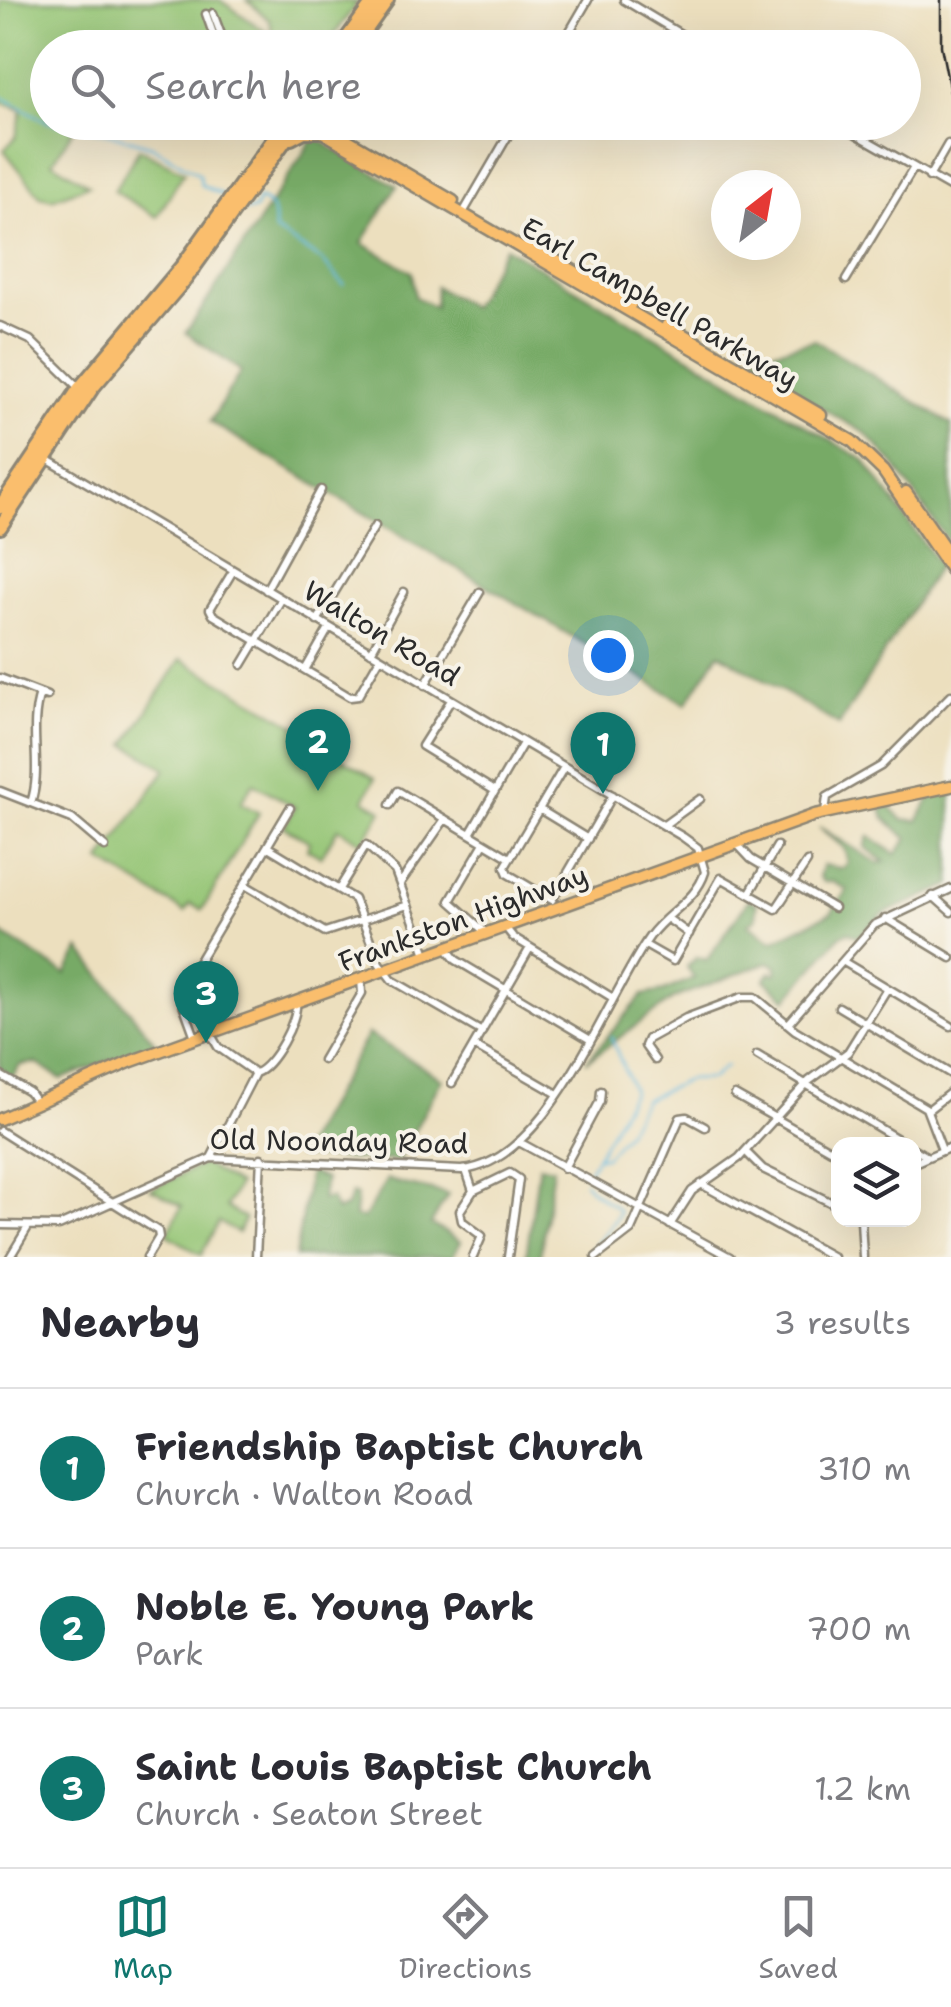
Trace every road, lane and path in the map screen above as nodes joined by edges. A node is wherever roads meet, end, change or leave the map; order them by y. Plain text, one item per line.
1 (375, 0) edge
2 (387, 0) edge
3 (588, 0) edge
4 (624, 0) edge
5 (214, 30) edge
6 (218, 30) edge
7 (353, 30) edge
8 (366, 30) edge
9 (570, 30) edge
10 (674, 30) edge
11 (280, 140) joint
12 (344, 140) edge
13 (506, 140) edge
14 (865, 140) edge
15 (948, 144) dead end
16 (913, 168) junction
17 (929, 177) junction
18 (951, 188) edge
19 (464, 212) junction
20 (209, 231) junction
21 (207, 249) junction
22 (846, 280) dead end
23 (0, 326) edge
24 (83, 392) junction
25 (854, 438) junction
26 (39, 455) junction
27 (321, 490) dead end
28 (0, 507) edge
29 (375, 526) dead end
30 (0, 527) edge
31 (951, 557) edge
32 (951, 570) edge
33 (233, 571) junction
34 (266, 590) junction
35 (404, 592) dead end
36 (480, 592) dead end
37 (281, 600) junction
38 (317, 621) junction
39 (329, 628) junction
40 (256, 642) junction
41 (371, 653) junction
42 (380, 658) junction
43 (242, 666) dead end
44 (305, 670) junction
45 (0, 678) edge
46 (425, 685) junction
47 (951, 695) edge
48 (450, 700) junction
49 (524, 743) junction
50 (564, 766) junction
51 (951, 786) edge
52 (0, 791) edge
53 (495, 791) junction
54 (613, 795) junction
55 (700, 799) dead end
56 (31, 803) junction
57 (390, 805) dead end
58 (290, 808) dead end
59 (540, 808) junction
60 (825, 812) junction
61 (445, 819) junction
62 (664, 825) junction
63 (470, 834) junction
64 (588, 838) junction
65 (484, 842) junction
66 (736, 843) junction
67 (268, 846) junction
68 (777, 846) dead end
69 (105, 847) dead end
70 (702, 856) junction
71 (510, 858) junction
72 (807, 862) dead end
73 (765, 867) junction
74 (400, 883) junction
75 (793, 883) junction
76 (245, 885) junction
77 (339, 889) junction
78 (951, 889) edge
79 (749, 894) junction
80 (933, 896) junction
81 (408, 905) junction
82 (553, 905) junction
83 (834, 908) dead end
84 (951, 912) edge
85 (667, 918) junction
86 (885, 918) junction
87 (363, 920) junction
88 (505, 926) junction
89 (486, 934) junction
90 (688, 934) junction
91 (644, 945) junction
92 (446, 948) junction
93 (530, 948) junction
94 (427, 955) junction
95 (951, 958) edge
96 (844, 962) junction
97 (383, 970) junction
98 (361, 979) junction
99 (887, 988) junction
100 (506, 990) junction
101 (613, 998) junction
102 (296, 1002) junction
103 (838, 1008) dead end
104 (866, 1023) junction
105 (788, 1024) junction
106 (951, 1026) edge
107 (482, 1032) junction
108 (210, 1033) junction
109 (196, 1038) junction
110 (589, 1039) junction
111 (474, 1046) junction
112 (757, 1055) dead end
113 (842, 1058) junction
114 (323, 1060) dead end
115 (655, 1060) dead end
116 (255, 1073) junction
117 (951, 1074) edge
118 (0, 1075) edge
119 (452, 1084) dead end
120 (806, 1084) junction
121 (601, 1092) dead end
122 (951, 1092) edge
123 (556, 1094) junction
124 (735, 1095) dead end
125 (36, 1102) junction
126 (928, 1110) junction
127 (777, 1119) junction
128 (0, 1120) edge
129 (706, 1127) dead end
130 (0, 1132) edge
131 (894, 1137) edge
132 (519, 1142) junction
133 (947, 1149) edge
134 (831, 1150) edge
135 (746, 1152) junction
136 (921, 1153) edge
137 (927, 1157) junction
138 (211, 1158) junction
139 (261, 1158) junction
140 (921, 1160) edge
141 (564, 1168) junction
142 (466, 1170) junction
143 (701, 1184) junction
144 (473, 1191) junction
145 (110, 1202) junction
146 (831, 1203) edge
147 (642, 1209) junction
148 (0, 1224) edge
149 (670, 1224) junction
150 (28, 1227) junction
151 (862, 1227) edge
152 (10, 1257) edge
153 (147, 1257) edge
154 (256, 1257) edge
155 (473, 1257) edge
156 (508, 1257) edge
157 (596, 1257) edge
158 (730, 1257) edge
159 (833, 1257) edge
160 (863, 1257) edge

1 - 7 highway
2 - 8 highway
3 - 9 street
4 - 10 street
5 - 6 street
11 - 20 highway
11 - 21 highway
12 - 19 main road, Earl Campbell Parkway
13 - 19 street
14 - 16 street
15 - 17 street
16 - 17 street
16 - 22 street
17 - 18 street
19 - 25 main road, Earl Campbell Parkway
20 - 21 highway
20 - 24 highway
21 - 24 highway
23 - 24 street
24 - 26 highway
25 - 31 main road, Earl Campbell Parkway
25 - 32 main road, Earl Campbell Parkway
26 - 28 highway
26 - 30 highway
26 - 33 street, Walton Road
27 - 34 street
29 - 38 street
33 - 34 street, Walton Road
33 - 40 street
34 - 37 street, Walton Road
35 - 41 street
36 - 46 street
37 - 38 street, Walton Road
37 - 40 street
38 - 39 street, Walton Road
39 - 41 street, Walton Road
39 - 44 street
40 - 43 street
40 - 44 street
41 - 42 street, Walton Road
42 - 44 street
42 - 46 street, Walton Road
45 - 56 street
46 - 48 street, Walton Road
47 - 60 street
48 - 49 street, Walton Road
48 - 53 street
49 - 50 street, Walton Road
49 - 53 street
50 - 54 street, Walton Road
50 - 59 street
51 - 60 main road, Frankston Highway
52 - 56 street
53 - 63 street
54 - 62 street, Walton Road
54 - 64 street
55 - 62 street
56 - 69 street
57 - 61 street
58 - 67 street
59 - 64 street
59 - 71 street
60 - 66 main road, Frankston Highway
61 - 63 street
61 - 74 street
62 - 70 street, Walton Road
63 - 65 street
64 - 82 street
65 - 71 street
65 - 89 street
66 - 70 main road, Frankston Highway
66 - 73 street
67 - 76 street
67 - 77 street
68 - 73 street
70 - 82 main road, Frankston Highway
70 - 85 street, Old Noonday Road
71 - 82 street
72 - 75 street
73 - 75 street
73 - 79 street
74 - 77 street
74 - 81 street
75 - 79 street
75 - 83 street
76 - 87 street
76 - 109 street
77 - 87 street
78 - 80 street
79 - 90 street
80 - 84 street
80 - 86 street
81 - 87 street
81 - 94 street
82 - 88 main road, Frankston Highway
85 - 90 street
85 - 91 street, Old Noonday Road
86 - 95 street
86 - 96 street
87 - 97 street
88 - 89 main road, Frankston Highway
88 - 93 street
89 - 92 main road, Frankston Highway
90 - 91 street
91 - 101 street, Old Noonday Road
92 - 94 main road, Frankston Highway
92 - 100 street
93 - 100 street
93 - 101 street
94 - 97 main road, Frankston Highway
96 - 99 street
96 - 105 street
97 - 98 main road, Frankston Highway
97 - 107 street
98 - 102 main road, Frankston Highway
98 - 114 street
99 - 104 street
99 - 106 street
100 - 107 street
100 - 110 street
101 - 110 street, Old Noonday Road
102 - 108 main road, Frankston Highway
102 - 116 street
103 - 104 street
104 - 113 street
104 - 117 street
105 - 113 street
105 - 115 street
107 - 111 street
108 - 109 main road, Frankston Highway
108 - 116 street
109 - 125 main road, Frankston Highway
110 - 123 street, Old Noonday Road
111 - 119 street
111 - 123 street
112 - 120 street
113 - 120 street
113 - 126 street
116 - 138 street
118 - 125 street
120 - 127 street
120 - 131 street
121 - 141 street
122 - 126 street
123 - 132 street, Old Noonday Road
124 - 127 street
125 - 128 main road, Frankston Highway
126 - 133 street
127 - 134 street
127 - 135 street
129 - 147 street
130 - 145 street
132 - 141 street
132 - 142 street, Old Noonday Road
133 - 137 street
135 - 143 street
135 - 146 street
136 - 137 street
137 - 140 street
138 - 139 street, Old Noonday Road
138 - 145 street, Old Noonday Road
139 - 142 street, Old Noonday Road
139 - 154 street
141 - 147 street
142 - 144 street
143 - 149 street
143 - 159 street
144 - 155 street
144 - 156 street
145 - 150 street, Old Noonday Road
145 - 153 street
147 - 149 street
147 - 157 street
148 - 150 street, Old Noonday Road
149 - 158 street
150 - 152 street
151 - 160 street

